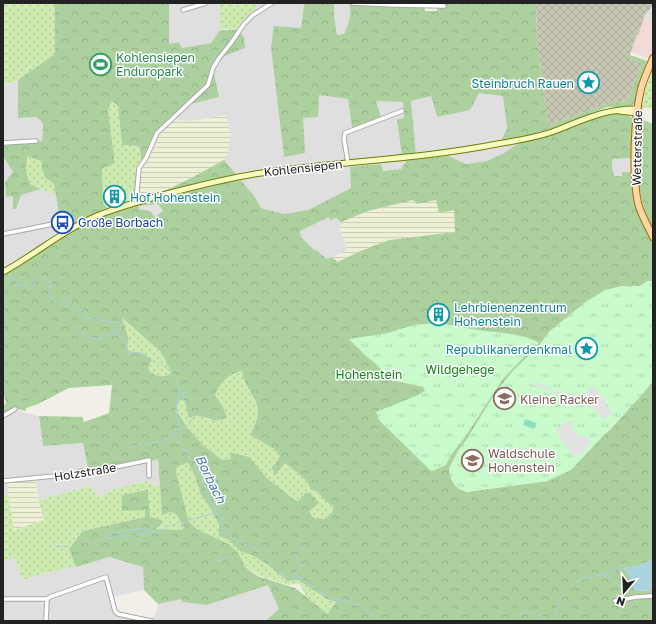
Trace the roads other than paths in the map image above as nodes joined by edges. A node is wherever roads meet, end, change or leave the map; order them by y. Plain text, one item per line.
1 (206, 3) edge
2 (272, 3) edge
3 (353, 3) edge
4 (444, 6) dead end
5 (183, 10) dead end
6 (653, 58) edge
7 (402, 111) dead end
8 (637, 111) junction
9 (36, 141) dead end
10 (3, 143) edge
11 (348, 163) junction
12 (136, 202) junction
13 (67, 227) dead end
14 (3, 234) edge
15 (653, 237) edge
16 (3, 272) edge
17 (15, 409) dead end
18 (3, 416) edge
19 (149, 476) dead end
20 (3, 481) edge
21 (653, 596) edge
22 (3, 599) edge
23 (47, 599) junction
24 (615, 601) dead end
25 (46, 621) edge
26 (151, 621) edge

1 - 5 street
2 - 12 street
3 - 4 street
6 - 8 main road, Wetterstraße
7 - 11 street
8 - 11 street, Kohlensiepen
8 - 15 main road, Wetterstraße
9 - 10 street
11 - 12 street, Kohlensiepen
12 - 16 street, Kohlensiepen
13 - 14 street
17 - 18 street
19 - 20 street, Holzstraße
21 - 24 street
22 - 23 street
23 - 25 street
23 - 26 street

